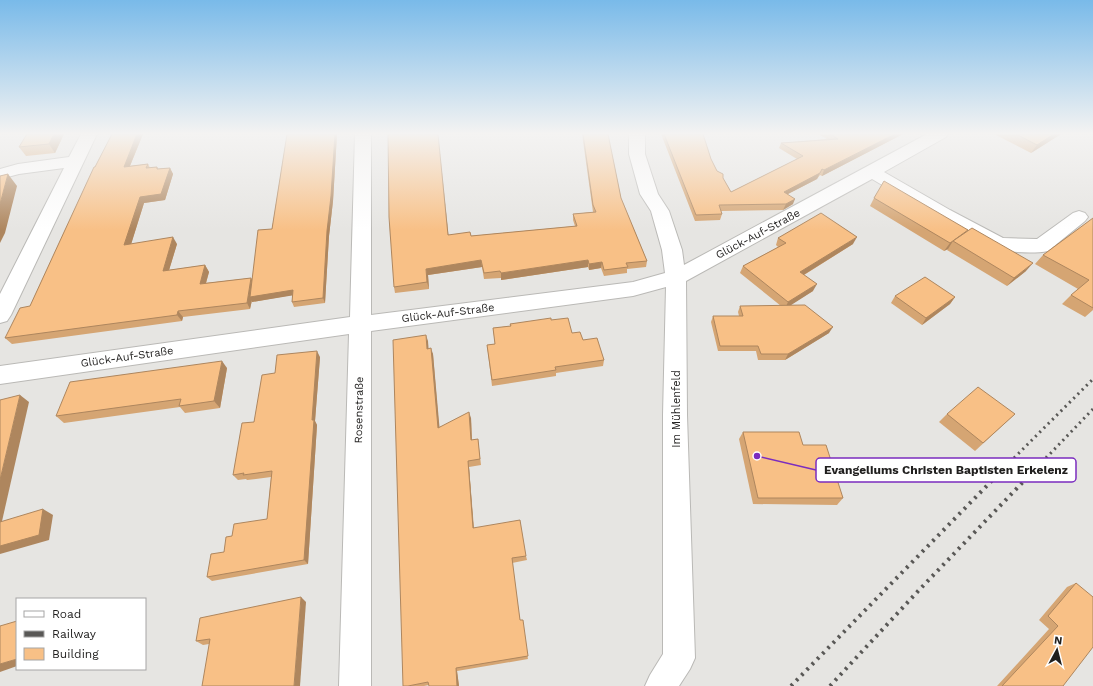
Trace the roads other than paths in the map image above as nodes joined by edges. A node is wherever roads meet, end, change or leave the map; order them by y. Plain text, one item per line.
1 (40, 166) edge
2 (74, 166) edge
3 (362, 166) edge
4 (641, 166) edge
5 (880, 166) edge
6 (871, 171) junction
7 (0, 174) edge
8 (1079, 217) dead end
9 (676, 277) junction
10 (0, 315) edge
11 (360, 324) junction
12 (0, 375) edge
13 (355, 686) edge
14 (661, 686) edge

1 - 7 street
2 - 10 street
3 - 11 street, Rosenstraße
4 - 9 street, Im Mühlenfeld
5 - 6 street, Glück-Auf-Straße
6 - 8 street
6 - 9 street, Glück-Auf-Straße
9 - 11 street, Glück-Auf-Straße
9 - 14 street, Im Mühlenfeld
11 - 12 street, Glück-Auf-Straße
11 - 13 street, Rosenstraße

